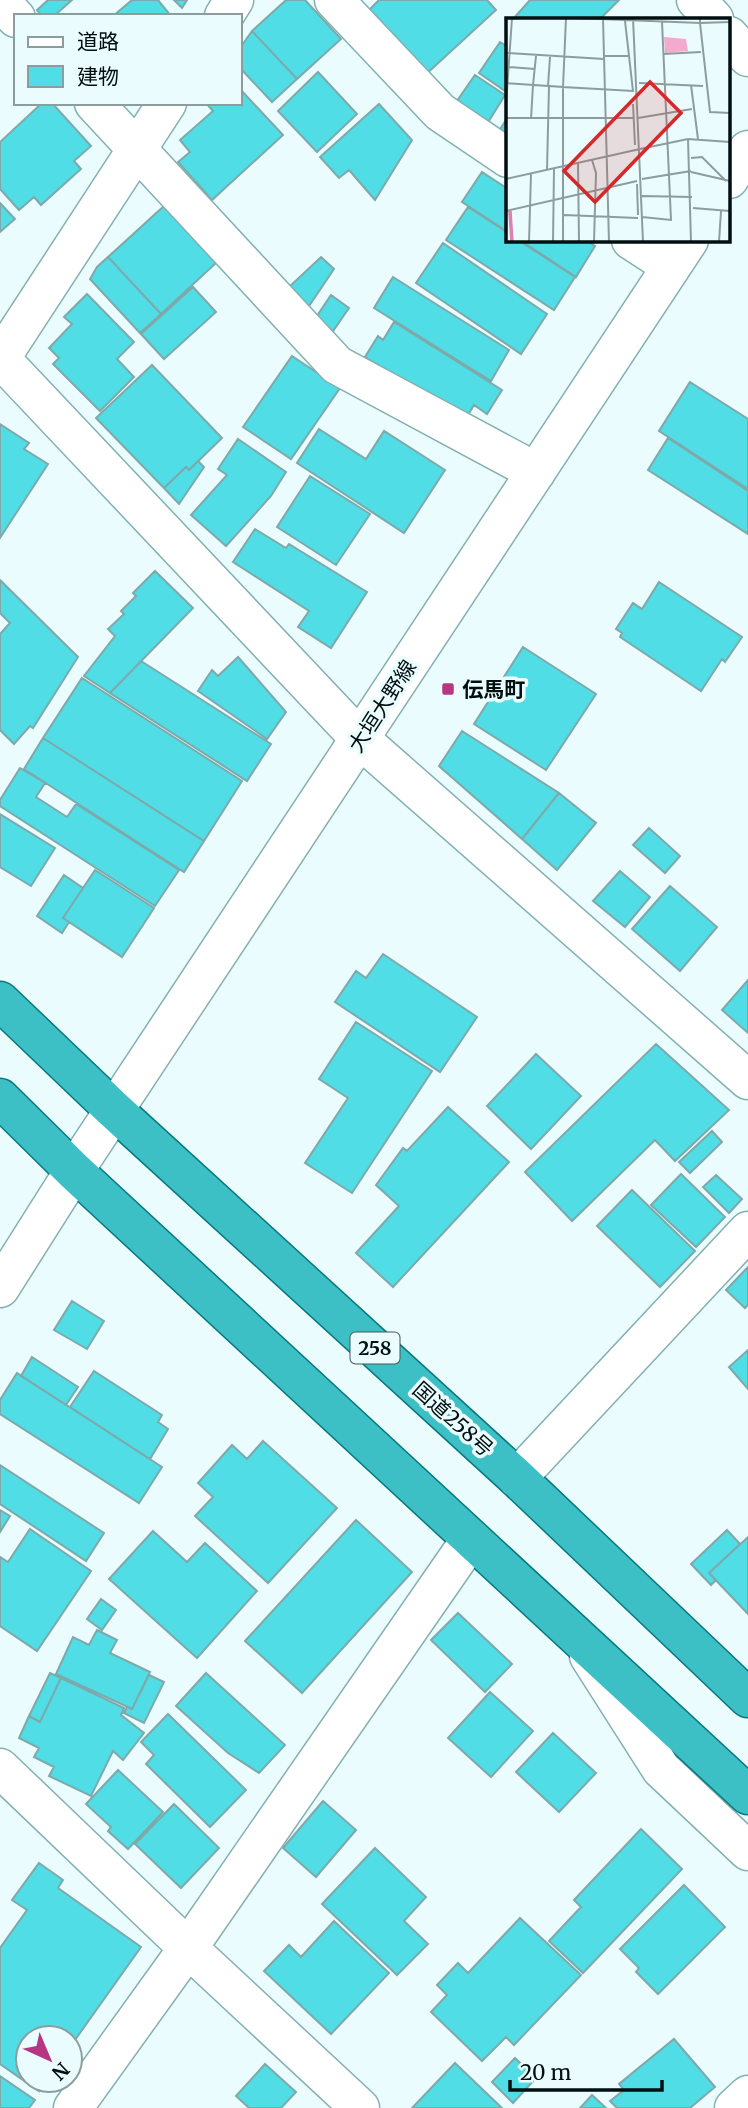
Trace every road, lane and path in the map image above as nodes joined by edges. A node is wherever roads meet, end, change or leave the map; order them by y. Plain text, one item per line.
1 (334, 0) edge
2 (696, 0) edge
3 (0, 1) edge
4 (14, 16) edge
5 (713, 18) edge
6 (730, 37) edge
7 (748, 57) edge
8 (96, 105) edge
9 (166, 105) edge
10 (136, 150) junction
11 (748, 150) edge
12 (506, 157) edge
13 (730, 177) edge
14 (639, 242) edge
15 (680, 253) edge
16 (0, 359) edge
17 (536, 472) junction
18 (360, 740) junction
19 (0, 1001) edge
20 (748, 1080) edge
21 (0, 1098) edge
22 (114, 1110) junction
23 (74, 1171) junction
24 (748, 1231) edge
25 (0, 1288) edge
26 (517, 1478) junction
27 (471, 1539) junction
28 (576, 1635) junction
29 (748, 1698) edge
30 (0, 1768) edge
31 (748, 1795) edge
32 (748, 1851) edge
33 (188, 1948) junction
34 (748, 2095) edge
35 (73, 2108) edge
36 (360, 2108) edge
37 (734, 2108) edge

1 - 12 street
2 - 5 street
3 - 4 street
6 - 7 street
8 - 10 street
9 - 10 street
10 - 16 street
10 - 17 street
11 - 13 street
14 - 15 street
15 - 17 street, 大垣大野線
16 - 18 street
17 - 18 street, 大垣大野線
18 - 20 street
18 - 22 street, 大垣大野線
19 - 22 highway, 国道258号 / 258
21 - 23 highway
22 - 23 street, 大垣大野線
22 - 26 highway, 国道258号 / 258
23 - 25 street, 大垣大野線
23 - 27 highway
24 - 26 street
26 - 29 highway, 国道258号 / 258
27 - 28 highway
27 - 33 street
28 - 31 highway
28 - 32 street
30 - 33 street
33 - 35 street
33 - 36 street
34 - 37 street

